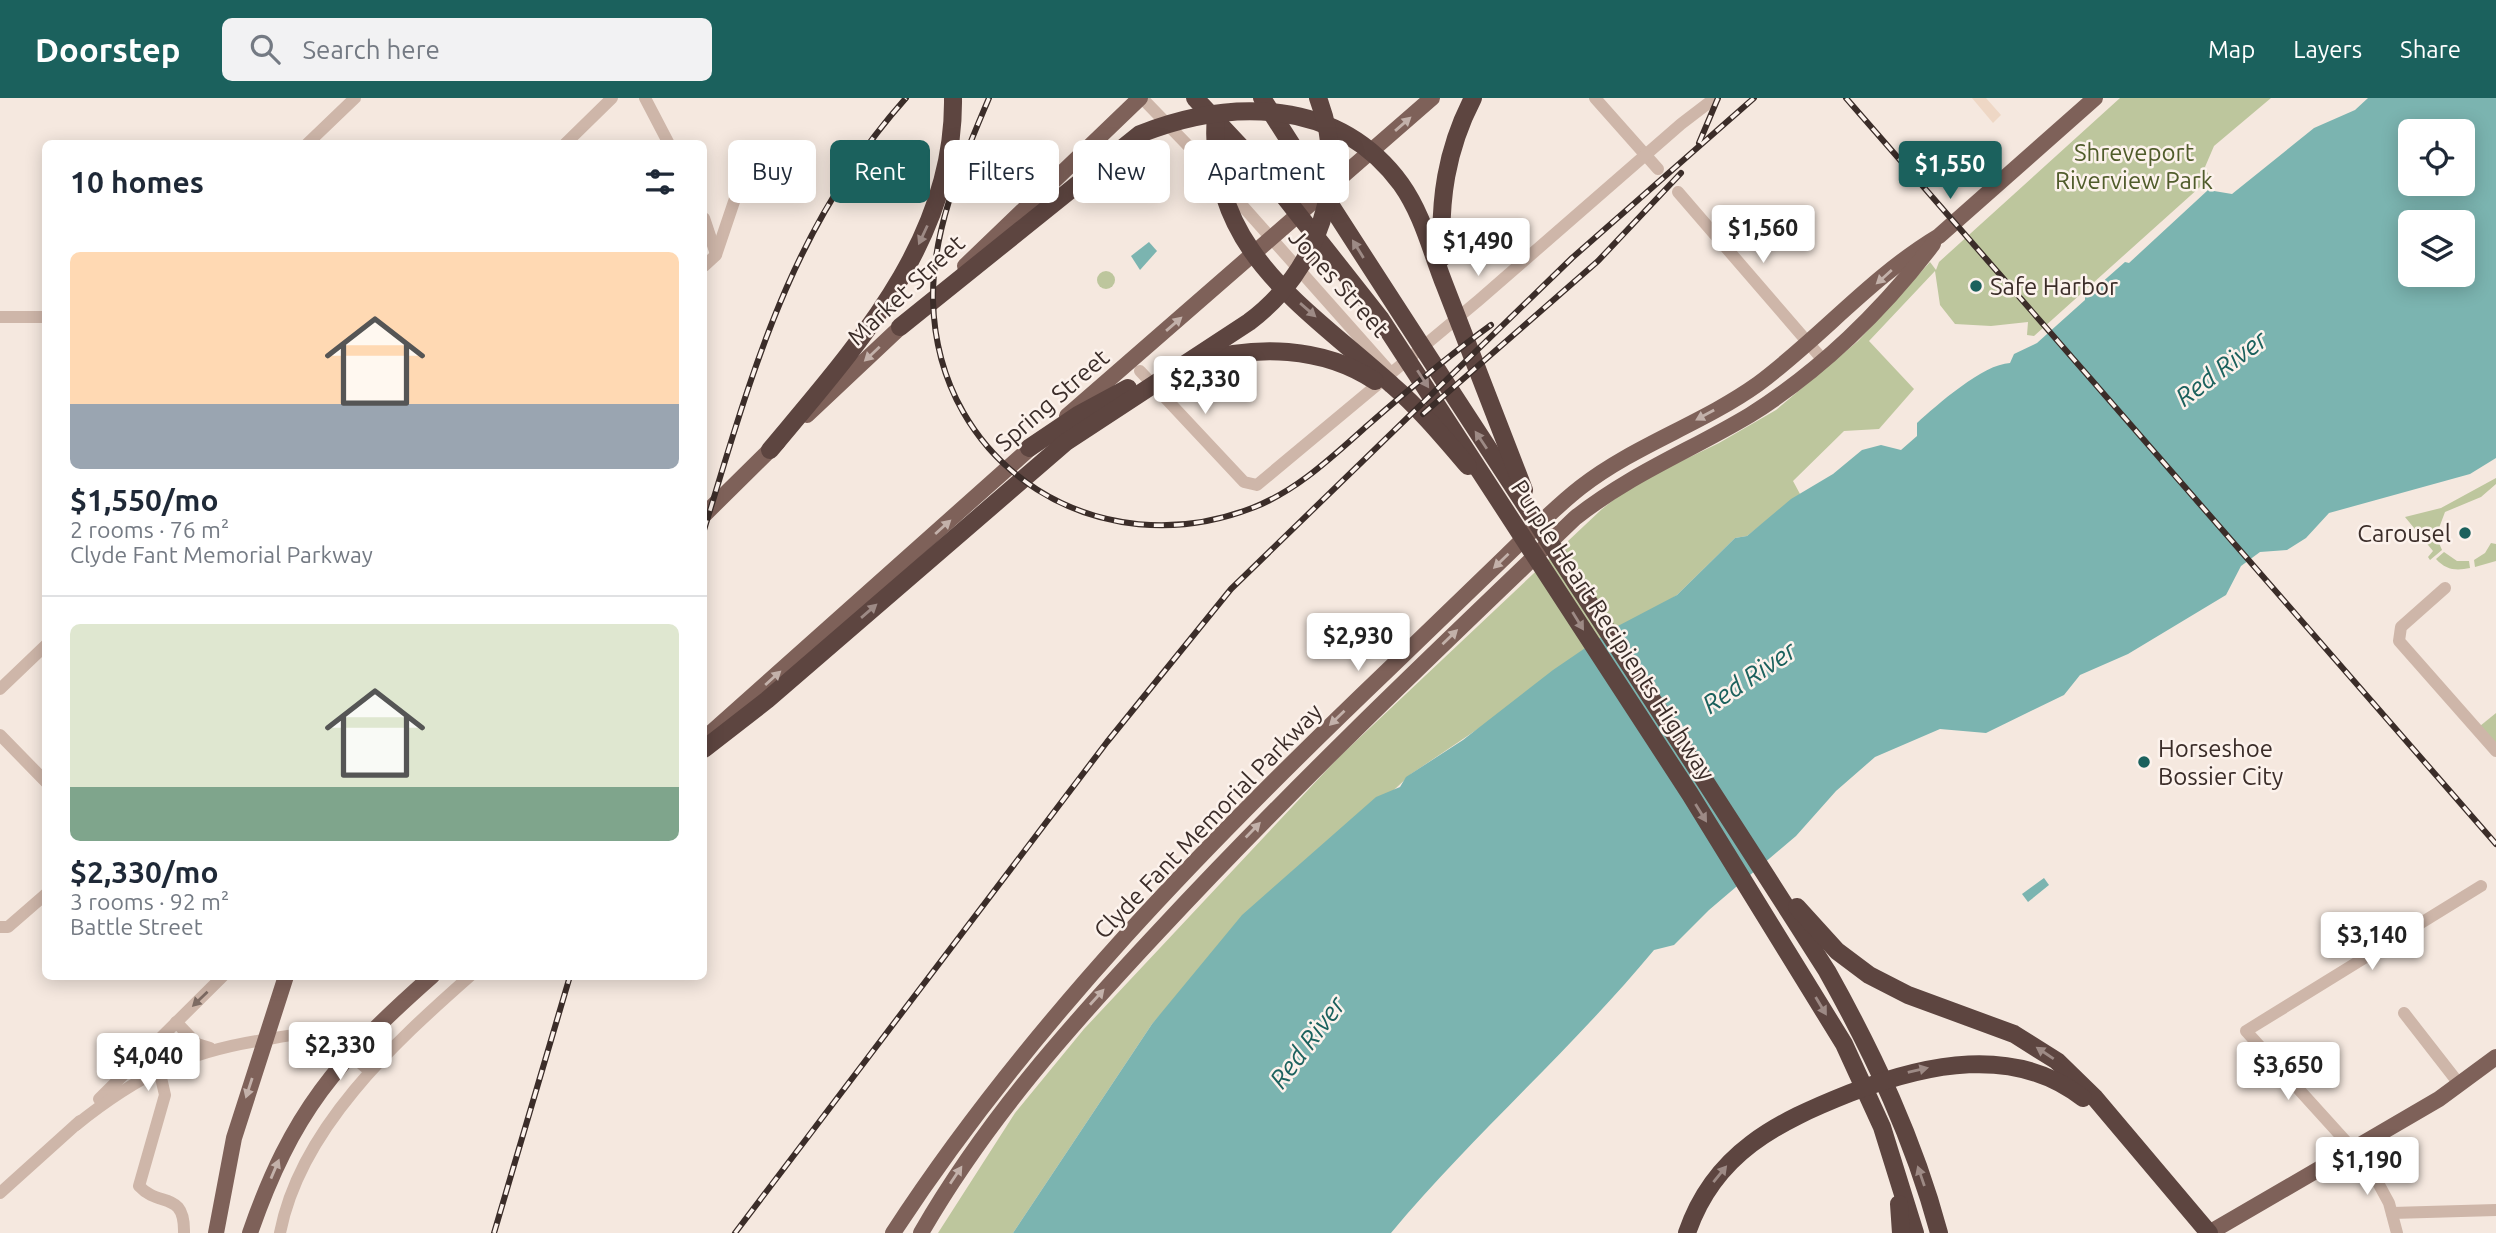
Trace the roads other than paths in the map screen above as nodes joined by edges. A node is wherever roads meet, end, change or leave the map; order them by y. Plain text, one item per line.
1 (355, 98) edge
2 (612, 98) edge
3 (645, 98) edge
4 (953, 98) edge
5 (1141, 98) edge
6 (1195, 98) edge
7 (1217, 98) edge
8 (1262, 98) edge
9 (1318, 98) edge
10 (1432, 98) edge
11 (1473, 98) edge
12 (1595, 98) edge
13 (1716, 98) edge
14 (2088, 100) edge
15 (311, 140) edge
16 (569, 140) edge
17 (667, 140) edge
18 (1329, 140) edge
19 (1645, 154) junction
20 (1658, 169) dead end
21 (1349, 171) edge
22 (1678, 192) dead end
23 (734, 203) edge
24 (1313, 203) edge
25 (1326, 203) edge
26 (707, 227) edge
27 (1939, 236) junction
28 (1272, 239) junction
29 (716, 254) junction
30 (707, 263) edge
31 (1442, 279) junction
32 (0, 317) edge
33 (42, 317) edge
34 (900, 327) junction
35 (1810, 344) junction
36 (1823, 360) junction
37 (1140, 370) dead end
38 (1390, 372) junction
39 (1432, 426) junction
40 (1029, 448) junction
41 (770, 450) junction
42 (707, 512) edge
43 (1534, 516) junction
44 (1516, 522) junction
45 (2445, 588) dead end
46 (42, 649) edge
47 (0, 689) edge
48 (0, 734) edge
49 (707, 736) edge
50 (707, 747) edge
51 (2496, 751) edge
52 (42, 778) edge
53 (1754, 856) junction
54 (2481, 886) dead end
55 (42, 898) edge
56 (0, 927) edge
57 (219, 980) edge
58 (285, 980) edge
59 (428, 980) edge
60 (466, 980) edge
61 (2404, 1013) dead end
62 (176, 1022) junction
63 (221, 1047) junction
64 (349, 1055) junction
65 (2496, 1057) edge
66 (159, 1069) junction
67 (370, 1071) junction
68 (2460, 1085) junction
69 (2110, 1118) junction
70 (76, 1125) junction
71 (2354, 1151) junction
72 (1895, 1166) junction
73 (0, 1193) edge
74 (2496, 1210) edge
75 (2392, 1213) junction
76 (184, 1233) edge
77 (216, 1233) edge
78 (250, 1233) edge
79 (280, 1233) edge
80 (893, 1233) edge
81 (921, 1233) edge
82 (1687, 1233) edge
83 (1901, 1233) edge
84 (1915, 1233) edge
85 (1939, 1233) edge
86 (2209, 1233) edge
87 (2397, 1233) edge

1 - 15 street
2 - 16 street
3 - 17 street
4 -> 41 highway
5 - 28 street, Jones Street
5 - 34 main road, Market Street
6 -> 44 highway, Purple Heart Recipients Highway
7 -> 39 highway
43 -> 8 highway, Purple Heart Recipients Highway
9 - 18 highway
21 -> 10 main road, Spring Street
11 - 31 highway
12 - 19 street
13 - 19 street
14 - 27 main road, Clyde Fant Memorial Parkway
19 - 20 street
19 - 38 street
22 - 35 street
23 - 29 street
24 - 28 main road, Spring Street
50 -> 25 highway
26 - 29 street
27 -> 35 main road, Clyde Fant Memorial Parkway
27 - 36 main road, Clyde Fant Memorial Parkway
28 - 38 street, Jones Street
40 -> 28 main road, Spring Street
29 - 30 street
31 - 34 highway
31 - 43 highway
32 - 33 street
34 -> 41 main road, Market Street
35 - 36 street
35 -> 80 main road, Clyde Fant Memorial Parkway
81 -> 36 main road, Clyde Fant Memorial Parkway
37 - 38 street
39 - 40 highway
39 - 44 highway
49 -> 40 main road, Spring Street
41 - 42 main road, Market Street
43 - 53 highway, Purple Heart Recipients Highway
44 -> 72 highway, Purple Heart Recipients Highway
45 - 51 street
46 - 47 street
48 - 52 street
69 -> 53 highway
85 -> 53 highway, Purple Heart Recipients Highway
54 - 71 street
55 - 56 street
57 -> 62 street
58 -> 77 main road
59 - 64 main road
60 - 67 street
61 - 68 street
62 - 63 street
62 - 70 street
63 - 64 street
63 - 66 street
64 - 67 street
78 -> 64 main road
65 - 68 main road
66 - 70 street
66 - 76 street
67 - 79 street
68 - 71 main road
82 -> 69 highway
69 - 86 highway
70 - 73 street
71 - 75 street
71 - 86 main road
72 - 83 highway
72 - 84 highway, Purple Heart Recipients Highway
74 - 75 street
75 - 87 street

